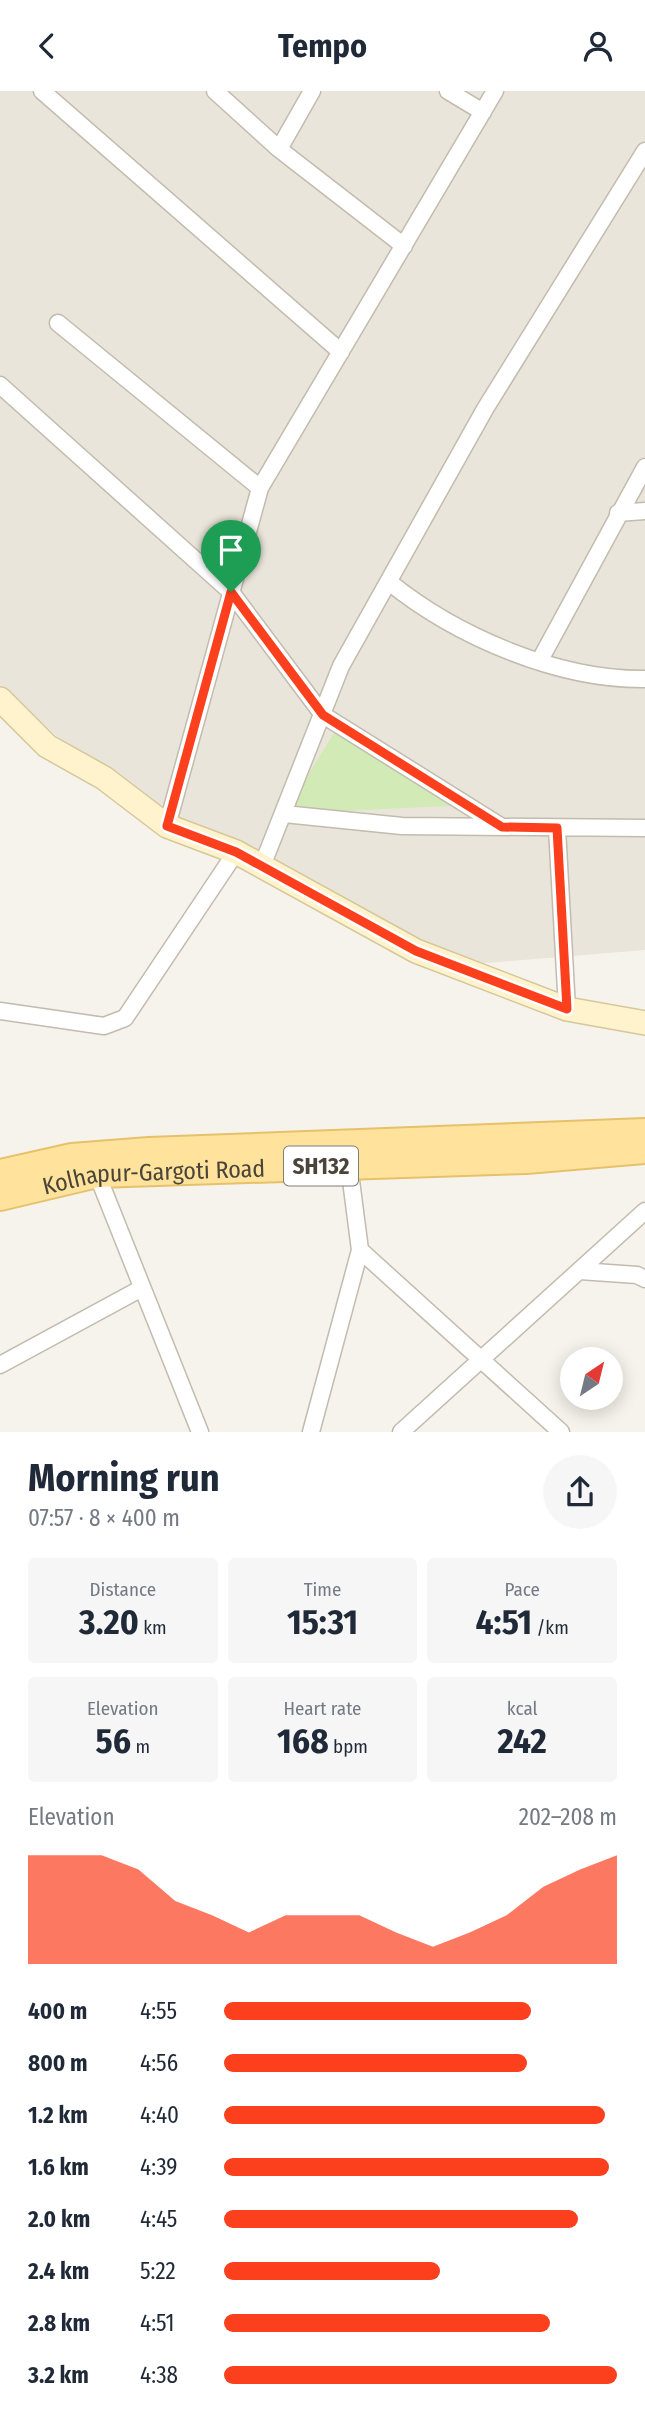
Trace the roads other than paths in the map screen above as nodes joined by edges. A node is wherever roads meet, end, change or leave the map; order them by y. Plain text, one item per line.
1 (42, 91) edge
2 (215, 91) edge
3 (312, 91) edge
4 (448, 91) edge
5 (495, 91) edge
6 (483, 112) junction
7 (279, 149) junction
8 (643, 158) edge
9 (404, 246) junction
10 (58, 323) dead end
11 (341, 352) junction
12 (0, 385) edge
13 (645, 467) edge
14 (260, 488) junction
15 (645, 511) edge
16 (618, 513) junction
17 (389, 582) junction
18 (231, 592) junction
19 (540, 660) junction
20 (645, 679) edge
21 (0, 699) edge
22 (323, 715) junction
23 (284, 814) junction
24 (167, 826) junction
25 (502, 827) junction
26 (557, 828) junction
27 (645, 828) edge
28 (236, 852) junction
29 (262, 866) junction
30 (567, 1009) junction
31 (0, 1011) edge
32 (645, 1023) edge
33 (645, 1132) edge
34 (645, 1150) edge
35 (349, 1165) junction
36 (0, 1173) edge
37 (97, 1174) junction
38 (0, 1197) edge
39 (645, 1211) edge
40 (360, 1250) junction
41 (580, 1271) junction
42 (645, 1279) edge
43 (142, 1287) junction
44 (481, 1357) junction
45 (0, 1365) edge
46 (200, 1432) edge
47 (311, 1432) edge
48 (401, 1432) edge
49 (561, 1432) edge

1 - 11 street
2 - 7 street
3 - 7 street
4 - 6 street
5 - 6 street
6 - 9 street
7 - 9 street
8 - 17 street
9 - 11 street
10 - 14 street
11 - 14 street
12 - 18 street
13 - 16 street
14 - 18 street
15 - 16 street
16 - 19 street
17 - 19 street
17 - 22 street
18 - 22 street
18 - 24 street
19 - 20 street
21 - 24 main road
22 - 23 street
22 - 25 street
23 - 25 street
23 - 29 street
24 - 28 main road
25 - 26 street
26 - 27 street
26 - 30 street
28 - 29 main road
28 - 31 street
29 - 30 main road
30 - 32 main road
33 - 36 main road
34 - 35 main road, Kolhapur-Gargoti Road / SH132
35 - 37 main road, Kolhapur-Gargoti Road / SH132
35 - 40 street
37 - 38 main road, Kolhapur-Gargoti Road / SH132
37 - 43 street
39 - 41 street
40 - 44 street
40 - 47 street
41 - 42 street
41 - 44 street
43 - 45 street
43 - 46 street
44 - 48 street
44 - 49 street

